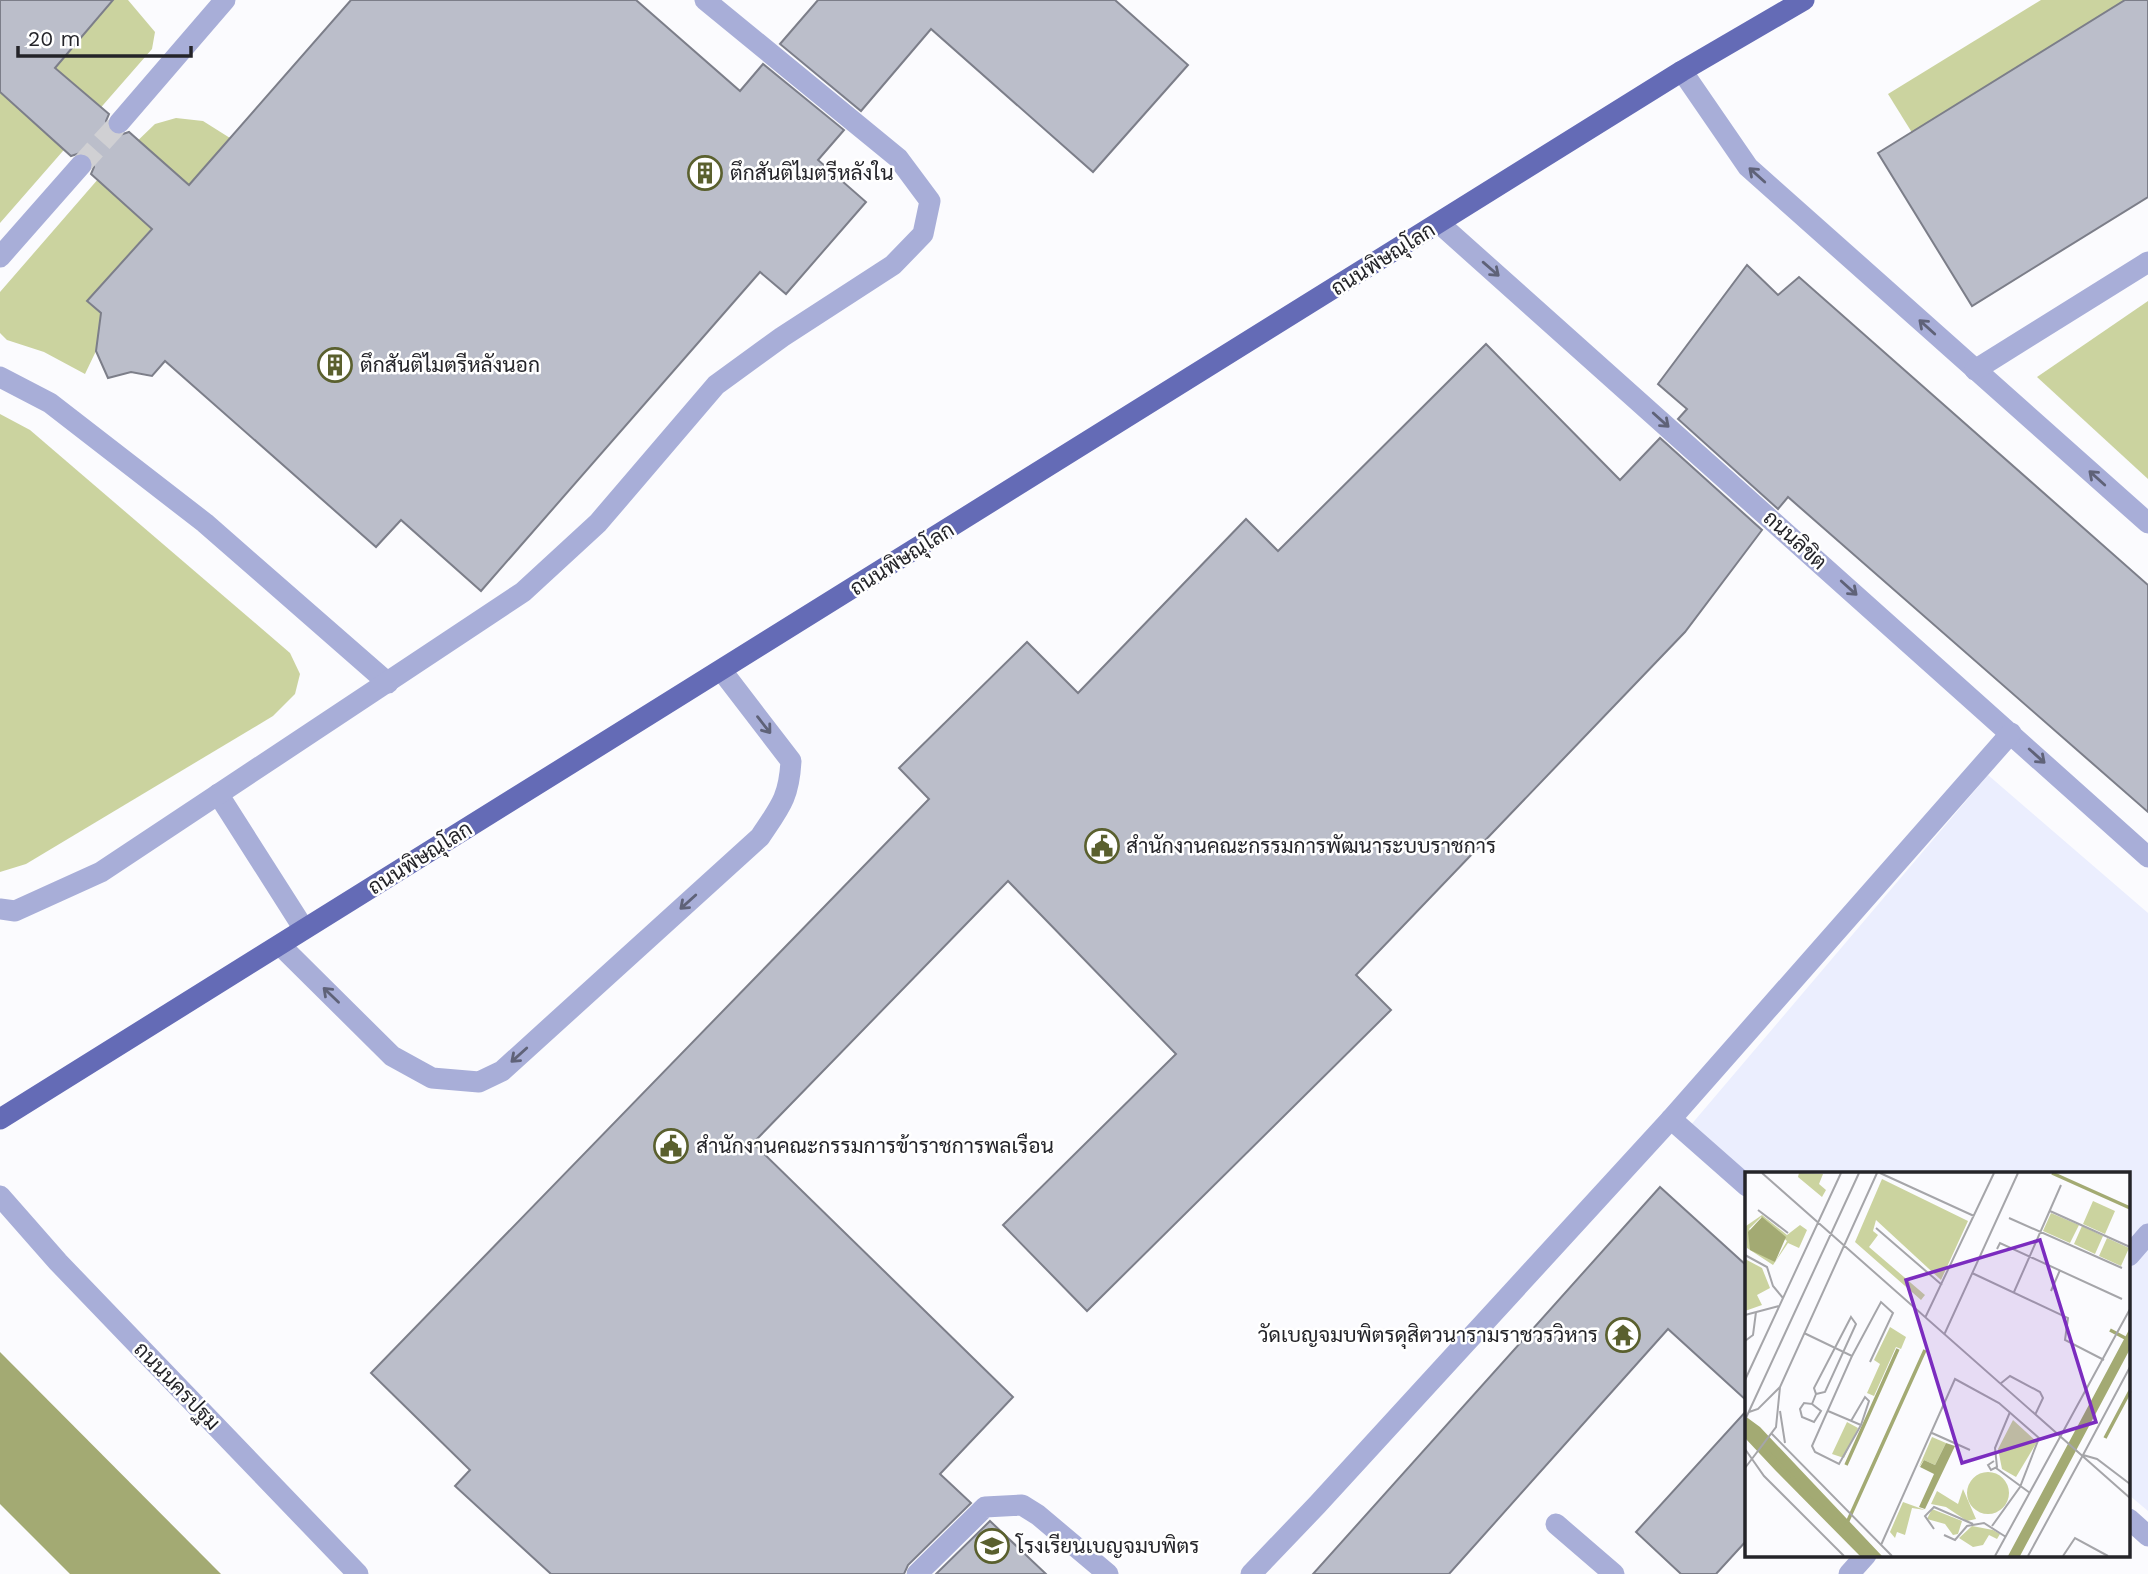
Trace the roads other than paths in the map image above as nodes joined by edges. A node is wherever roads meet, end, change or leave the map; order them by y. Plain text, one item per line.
1 (225, 0) edge
2 (705, 0) edge
3 (1804, 0) edge
4 (1682, 71) junction
5 (119, 123) tunnel mouth
6 (81, 165) tunnel mouth
7 (1440, 224) junction
8 (0, 257) edge
9 (2148, 262) edge
10 (1975, 370) junction
11 (0, 377) edge
12 (2148, 523) edge
13 (722, 671) junction
14 (388, 683) junction
15 (2011, 733) junction
16 (218, 794) junction
17 (2148, 858) edge
18 (0, 909) edge
19 (303, 929) junction
20 (280, 945) junction
21 (0, 1119) edge
22 (1671, 1119) junction
23 (1745, 1184) edge
24 (0, 1196) edge
25 (2148, 1234) edge
26 (2130, 1255) edge
27 (2130, 1520) edge
28 (1556, 1524) dead end
29 (2148, 1536) edge
30 (1865, 1556) edge
31 (358, 1574) edge
32 (917, 1574) edge
33 (1108, 1574) edge
34 (1251, 1574) edge
35 (1614, 1574) edge
36 (1849, 1574) edge

1 - 5 street
2 - 14 street
3 - 4 main road, ถนนพิษณุโลก
4 - 7 main road, ถนนพิษณุโลก
10 -> 4 street
6 - 8 street
7 - 13 main road, ถนนพิษณุโลก
7 -> 15 street, ถนนลิขิต
9 - 10 street
12 -> 10 street
11 - 14 street
13 - 19 main road, ถนนพิษณุโลก
13 -> 20 street
14 - 16 street
15 -> 17 street, ถนนลิขิต
15 - 22 street
16 - 18 street
16 - 19 street
19 - 20 main road, ถนนพิษณุโลก
20 - 21 main road, ถนนพิษณุโลก
22 - 23 street
22 - 34 street
24 - 31 street, ถนนนครปฐม
25 - 26 street
27 - 29 street
28 - 35 street
30 - 36 street
32 - 33 street

